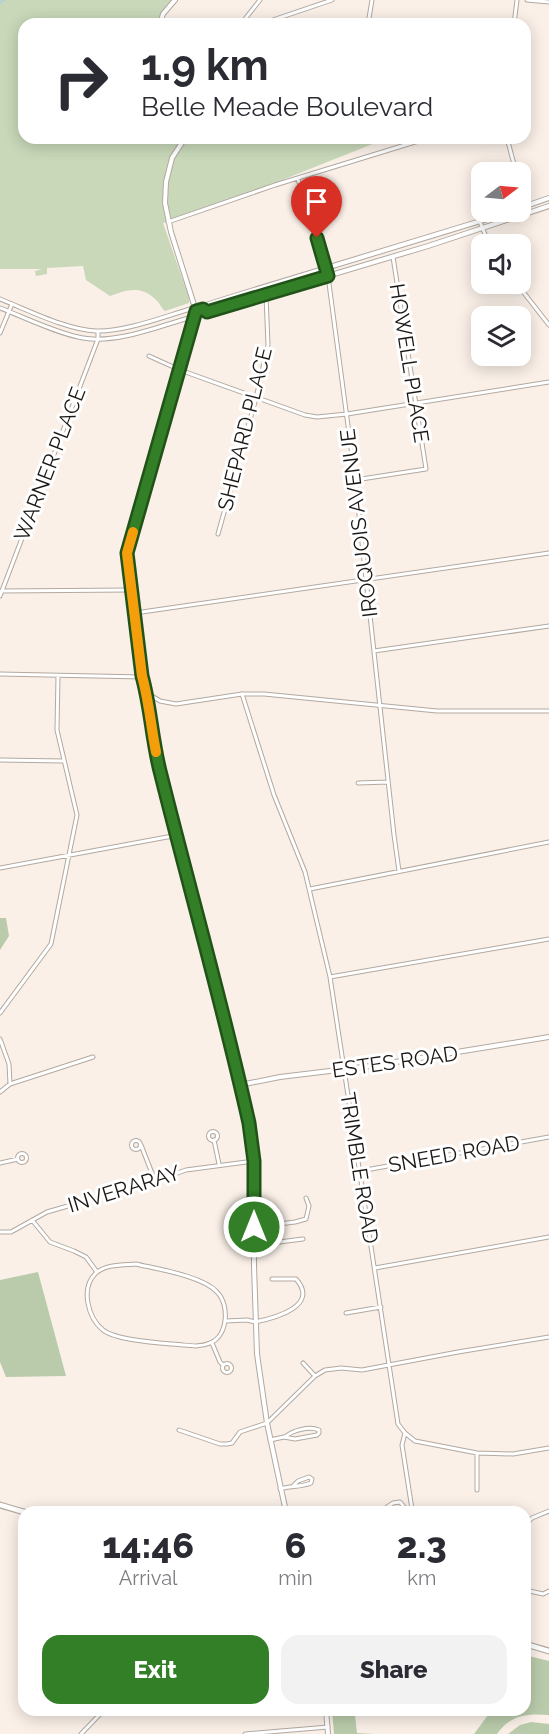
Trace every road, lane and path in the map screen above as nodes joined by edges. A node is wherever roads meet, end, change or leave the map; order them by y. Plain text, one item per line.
1 (175, 0) edge
2 (260, 0) edge
3 (332, 0) edge
4 (372, 0) edge
5 (517, 0) edge
6 (527, 0) edge
7 (549, 2) edge
8 (162, 18) edge
9 (246, 18) edge
10 (279, 18) edge
11 (369, 18) edge
12 (515, 18) edge
13 (181, 144) edge
14 (409, 144) edge
15 (509, 144) edge
16 (513, 162) edge
17 (298, 179) junction
18 (549, 198) edge
19 (531, 205) edge
20 (549, 206) edge
21 (531, 213) edge
22 (168, 222) junction
23 (480, 222) joint
24 (504, 222) edge
25 (483, 229) junction
26 (485, 234) edge
27 (390, 249) junction
28 (393, 257) junction
29 (326, 268) junction
30 (328, 276) junction
31 (264, 287) junction
32 (525, 294) edge
33 (266, 295) junction
34 (0, 299) edge
35 (12, 304) junction
36 (0, 308) edge
37 (203, 309) junction
38 (9, 311) junction
39 (196, 311) junction
40 (549, 325) edge
41 (98, 332) junction
42 (0, 333) edge
43 (98, 339) junction
44 (149, 356) dead end
45 (180, 370) junction
46 (549, 382) edge
47 (256, 398) junction
48 (416, 403) junction
49 (347, 414) junction
50 (355, 480) junction
51 (218, 534) dead end
52 (549, 553) edge
53 (366, 579) junction
54 (131, 590) junction
55 (1, 591) edge
56 (0, 596) edge
57 (134, 613) junction
58 (549, 626) edge
59 (374, 651) junction
60 (0, 674) edge
61 (58, 676) junction
62 (142, 676) junction
63 (147, 693) junction
64 (242, 694) junction
65 (381, 705) junction
66 (549, 711) edge
67 (0, 760) edge
68 (64, 761) junction
69 (388, 782) junction
70 (358, 783) dead end
71 (178, 835) junction
72 (549, 842) edge
73 (69, 855) junction
74 (0, 868) edge
75 (399, 872) junction
76 (310, 890) junction
77 (549, 939) edge
78 (330, 977) junction
79 (0, 1013) edge
80 (549, 1037) edge
81 (0, 1040) edge
82 (93, 1057) dead end
83 (344, 1070) junction
84 (10, 1084) junction
85 (240, 1085) junction
86 (0, 1092) edge
87 (549, 1137) edge
88 (214, 1140) dead end
89 (141, 1145) dead end
90 (18, 1159) dead end
91 (254, 1161) junction
92 (0, 1162) edge
93 (219, 1164) junction
94 (360, 1171) junction
95 (155, 1181) junction
96 (306, 1197) dead end
97 (254, 1200) junction
98 (32, 1220) junction
99 (254, 1227) junction
100 (264, 1227) junction
101 (0, 1232) edge
102 (549, 1237) edge
103 (303, 1239) dead end
104 (254, 1240) junction
105 (375, 1268) junction
106 (97, 1272) junction
107 (272, 1279) dead end
108 (381, 1307) junction
109 (346, 1313) dead end
110 (226, 1321) junction
111 (255, 1322) junction
112 (549, 1337) edge
113 (212, 1343) junction
114 (303, 1363) dead end
115 (224, 1365) dead end
116 (390, 1365) junction
117 (315, 1376) junction
118 (267, 1423) junction
119 (179, 1430) dead end
120 (405, 1433) junction
121 (285, 1437) junction
122 (270, 1440) junction
123 (549, 1448) edge
124 (477, 1453) junction
125 (294, 1485) junction
126 (280, 1489) junction
127 (477, 1490) dead end
128 (0, 1505) edge
129 (284, 1506) edge
130 (388, 1506) edge
131 (403, 1506) edge
132 (412, 1506) edge
133 (18, 1510) edge
134 (549, 1511) edge
135 (531, 1519) edge
136 (531, 1591) edge
137 (549, 1592) edge
138 (531, 1646) edge
139 (549, 1651) edge
140 (98, 1716) edge
141 (327, 1716) edge
142 (328, 1727) junction
143 (81, 1734) edge
144 (245, 1734) edge
145 (328, 1734) edge

1 - 8 main road
2 - 9 street
3 - 10 street
4 - 11 street
5 - 12 street
6 - 7 street
13 - 22 main road
14 - 17 street
15 - 16 street
17 - 22 street
17 - 29 street, IROQUOIS AVENUE
18 - 19 main road
20 - 21 main road
22 - 39 main road
23 - 25 street
23 - 27 main road
24 - 25 main road
25 - 26 street
25 - 28 main road
27 - 28 main road
27 - 29 main road
28 - 30 main road
28 - 48 street, HOWELL PLACE
29 - 30 street, IROQUOIS AVENUE
29 - 31 main road
30 - 33 main road
30 - 49 street, IROQUOIS AVENUE
31 - 33 street, SHEPARD PLACE
31 - 37 main road
32 - 40 street
33 - 37 main road
33 - 47 street, SHEPARD PLACE
34 - 35 street
35 - 38 street
35 - 41 street
36 - 38 street
37 - 39 main road
38 - 42 street
38 - 43 street
39 - 41 street
39 - 43 street
39 - 45 main road
41 - 43 street, WARNER PLACE
43 - 55 street, WARNER PLACE
44 - 45 street
45 - 47 street
45 - 54 main road
46 - 48 street
47 - 49 street
47 - 51 street, SHEPARD PLACE
48 - 49 street
48 - 50 street, HOWELL PLACE
49 - 50 street, IROQUOIS AVENUE
50 - 53 street, IROQUOIS AVENUE
52 - 53 street
53 - 57 street
53 - 59 street, IROQUOIS AVENUE
54 - 55 street
54 - 57 main road
55 - 56 street, WARNER PLACE
57 - 62 main road
58 - 59 street
59 - 65 street, IROQUOIS AVENUE
60 - 61 street
61 - 62 street
61 - 68 street
62 - 63 main road
63 - 64 street
63 - 71 main road
64 - 65 street
64 - 76 street, TRIMBLE ROAD
65 - 66 street
65 - 69 street, IROQUOIS AVENUE
67 - 68 street
68 - 73 street
69 - 70 street
69 - 75 street, IROQUOIS AVENUE
71 - 73 street
71 - 85 main road
72 - 75 street
73 - 74 street
73 - 79 street
75 - 76 street
76 - 78 street, TRIMBLE ROAD
77 - 78 street
78 - 83 street, TRIMBLE ROAD
80 - 83 main road, ESTES ROAD
81 - 84 street
82 - 84 street
83 - 85 main road, ESTES ROAD
83 - 94 street, TRIMBLE ROAD
84 - 86 street
85 - 91 main road
87 - 94 street, SNEED ROAD
88 - 93 street
89 - 95 street
90 - 92 street
91 - 93 street, INVERARAY
91 - 97 main road
93 - 95 street, INVERARAY
94 - 105 street, TRIMBLE ROAD
95 - 98 street, INVERARAY
96 - 100 street
97 - 99 main road
97 - 100 street
98 - 101 street, INVERARAY
98 - 106 street
99 - 100 street
99 - 104 main road
102 - 105 street
103 - 104 street
104 - 111 main road
105 - 108 street, TRIMBLE ROAD
106 - 110 street
106 - 113 street
107 - 111 street
108 - 109 street
108 - 116 street, TRIMBLE ROAD
110 - 111 street
110 - 113 street
111 - 118 main road
112 - 116 street
113 - 115 street
114 - 117 street
116 - 117 street
116 - 120 street, TRIMBLE ROAD
117 - 118 street
118 - 119 street
118 - 122 main road
120 - 124 street
120 - 132 street, TRIMBLE ROAD
121 - 121 street
121 - 122 street
122 - 126 main road
123 - 124 street
124 - 127 street
125 - 125 street
125 - 126 street
126 - 129 main road
128 - 133 main road
130 - 131 street
134 - 135 street
136 - 137 street
138 - 139 main road
140 - 143 street
141 - 142 main road
142 - 144 street
142 - 145 main road

